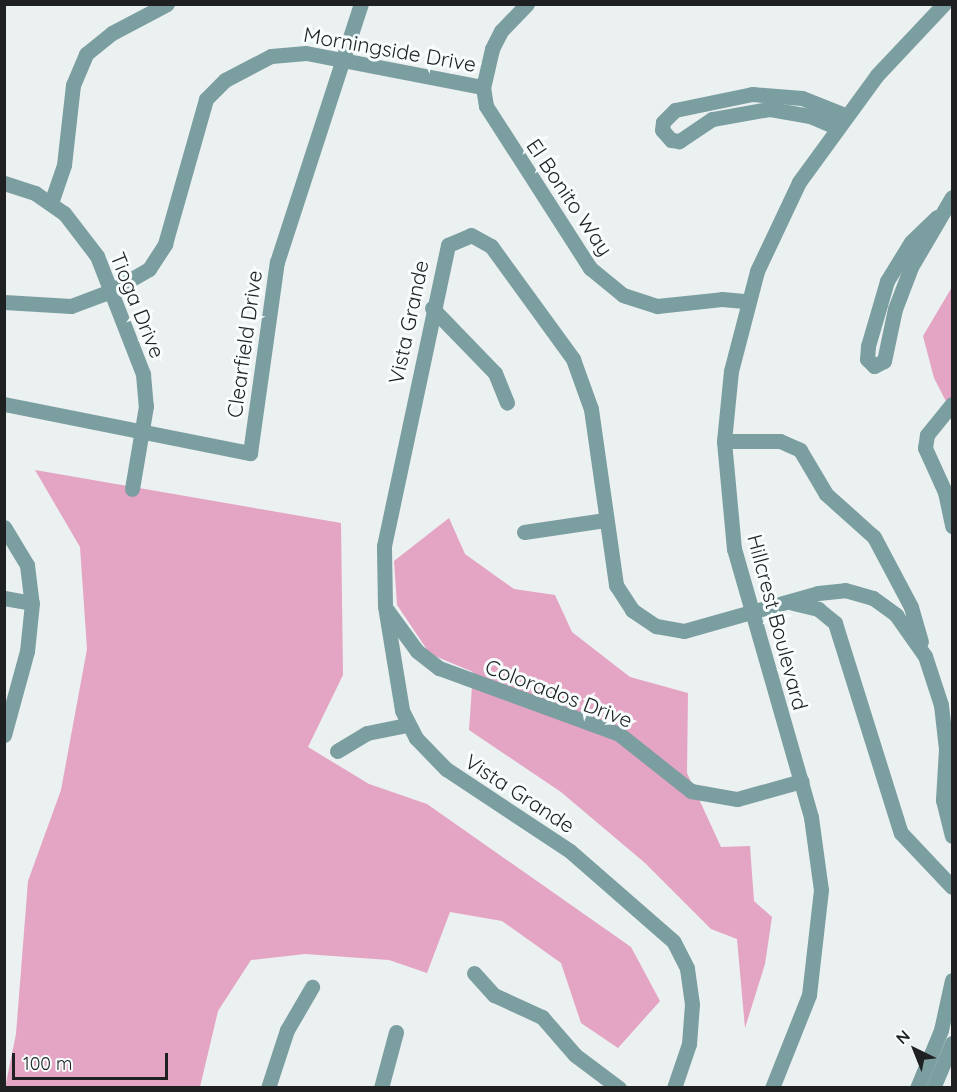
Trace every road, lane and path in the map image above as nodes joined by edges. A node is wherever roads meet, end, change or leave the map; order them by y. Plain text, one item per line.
1 (167, 4) edge
2 (361, 4) edge
3 (527, 4) edge
4 (944, 4) edge
5 (343, 60) junction
6 (483, 87) junction
7 (841, 121) junction
8 (4, 183) edge
9 (952, 197) edge
10 (51, 203) junction
11 (937, 217) junction
12 (111, 291) junction
13 (747, 301) junction
14 (4, 302) edge
15 (432, 308) junction
16 (507, 403) dead end
17 (4, 404) edge
18 (952, 404) edge
19 (142, 431) junction
20 (724, 441) junction
21 (132, 489) dead end
22 (605, 520) junction
23 (952, 526) edge
24 (4, 527) edge
25 (524, 532) dead end
26 (4, 598) edge
27 (790, 602) junction
28 (32, 603) junction
29 (385, 606) junction
30 (751, 614) junction
31 (925, 656) junction
32 (407, 724) junction
33 (4, 735) edge
34 (337, 751) dead end
35 (802, 781) junction
36 (952, 791) edge
37 (946, 818) junction
38 (952, 836) edge
39 (952, 886) edge
40 (474, 973) dead end
41 (952, 980) edge
42 (312, 987) dead end
43 (396, 1032) dead end
44 (952, 1043) edge
45 (384, 1069) junction
46 (268, 1088) edge
47 (381, 1088) edge
48 (391, 1088) edge
49 (619, 1088) edge
50 (674, 1088) edge
51 (772, 1088) edge
52 (917, 1088) edge
53 (933, 1088) edge

1 - 10 street
2 - 5 street, Clearfield Drive
3 - 6 street, El Bonito Way
4 - 7 street, Hillcrest Boulevard
5 - 6 street, Morningside Drive
5 - 12 street, Morningside Drive
5 - 19 street, Clearfield Drive
6 - 13 street, El Bonito Way
7 - 7 street
7 - 13 street, Hillcrest Boulevard
8 - 10 street, Tioga Drive
9 - 11 street
10 - 12 street, Tioga Drive
11 - 11 street
12 - 14 street, Morningside Drive
12 - 19 street, Tioga Drive
13 - 20 street, Hillcrest Boulevard
15 - 16 street
15 - 22 street, Vista Grande
15 - 29 street, Vista Grande
17 - 19 street, Clearfield Drive
18 - 23 street
19 - 21 street, Tioga Drive
20 - 30 street, Hillcrest Boulevard
20 - 31 street
22 - 25 street
22 - 30 street, Vista Grande
24 - 28 street
26 - 28 street
27 - 30 street, Vista Grande
27 - 31 street, Vista Grande
27 - 39 street
28 - 33 street
29 - 32 street, Vista Grande
29 - 35 street, Colorados Drive
30 - 35 street, Hillcrest Boulevard
31 - 37 street
32 - 34 street
32 - 50 street, Vista Grande
35 - 51 street, Hillcrest Boulevard
36 - 37 street
37 - 38 street
40 - 49 street
41 - 52 street
42 - 46 street
43 - 45 street
44 - 53 street
45 - 47 street
45 - 48 street

